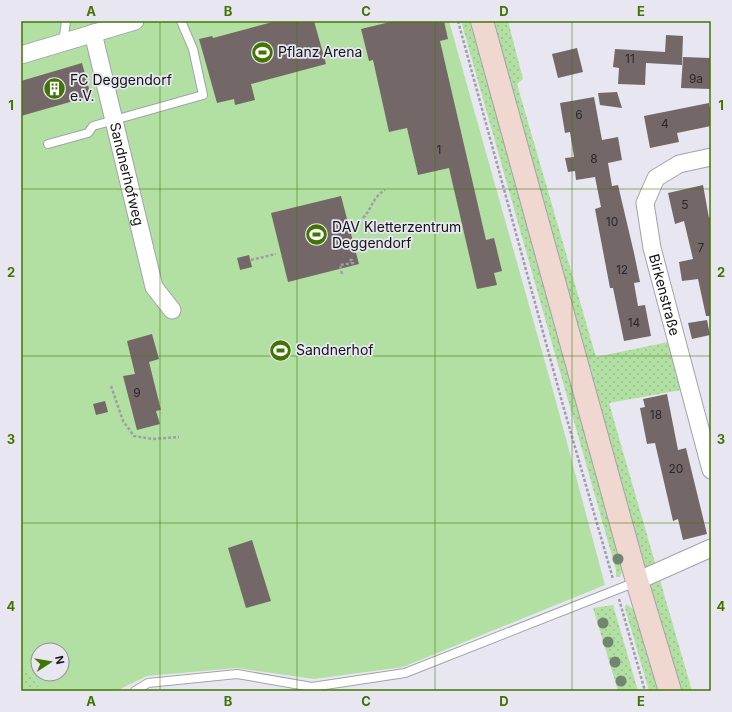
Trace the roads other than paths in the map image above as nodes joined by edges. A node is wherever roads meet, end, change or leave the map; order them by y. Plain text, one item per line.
1 (66, 21) edge
2 (135, 21) edge
3 (181, 21) edge
4 (482, 21) edge
5 (93, 33) junction
6 (63, 43) junction
7 (21, 54) edge
8 (114, 120) junction
9 (48, 144) dead end
10 (711, 157) edge
11 (172, 310) dead end
12 (711, 470) edge
13 (711, 548) edge
14 (637, 581) junction
15 (135, 691) edge
16 (670, 691) edge

1 - 6 lane
2 - 5 street
3 - 8 lane
4 - 14 main road
5 - 6 street
5 - 8 street, Sandnerhofweg
6 - 7 street
8 - 9 lane
8 - 11 street, Sandnerhofweg
10 - 12 street, Birkenstraße
13 - 14 street
14 - 15 lane
14 - 16 main road

